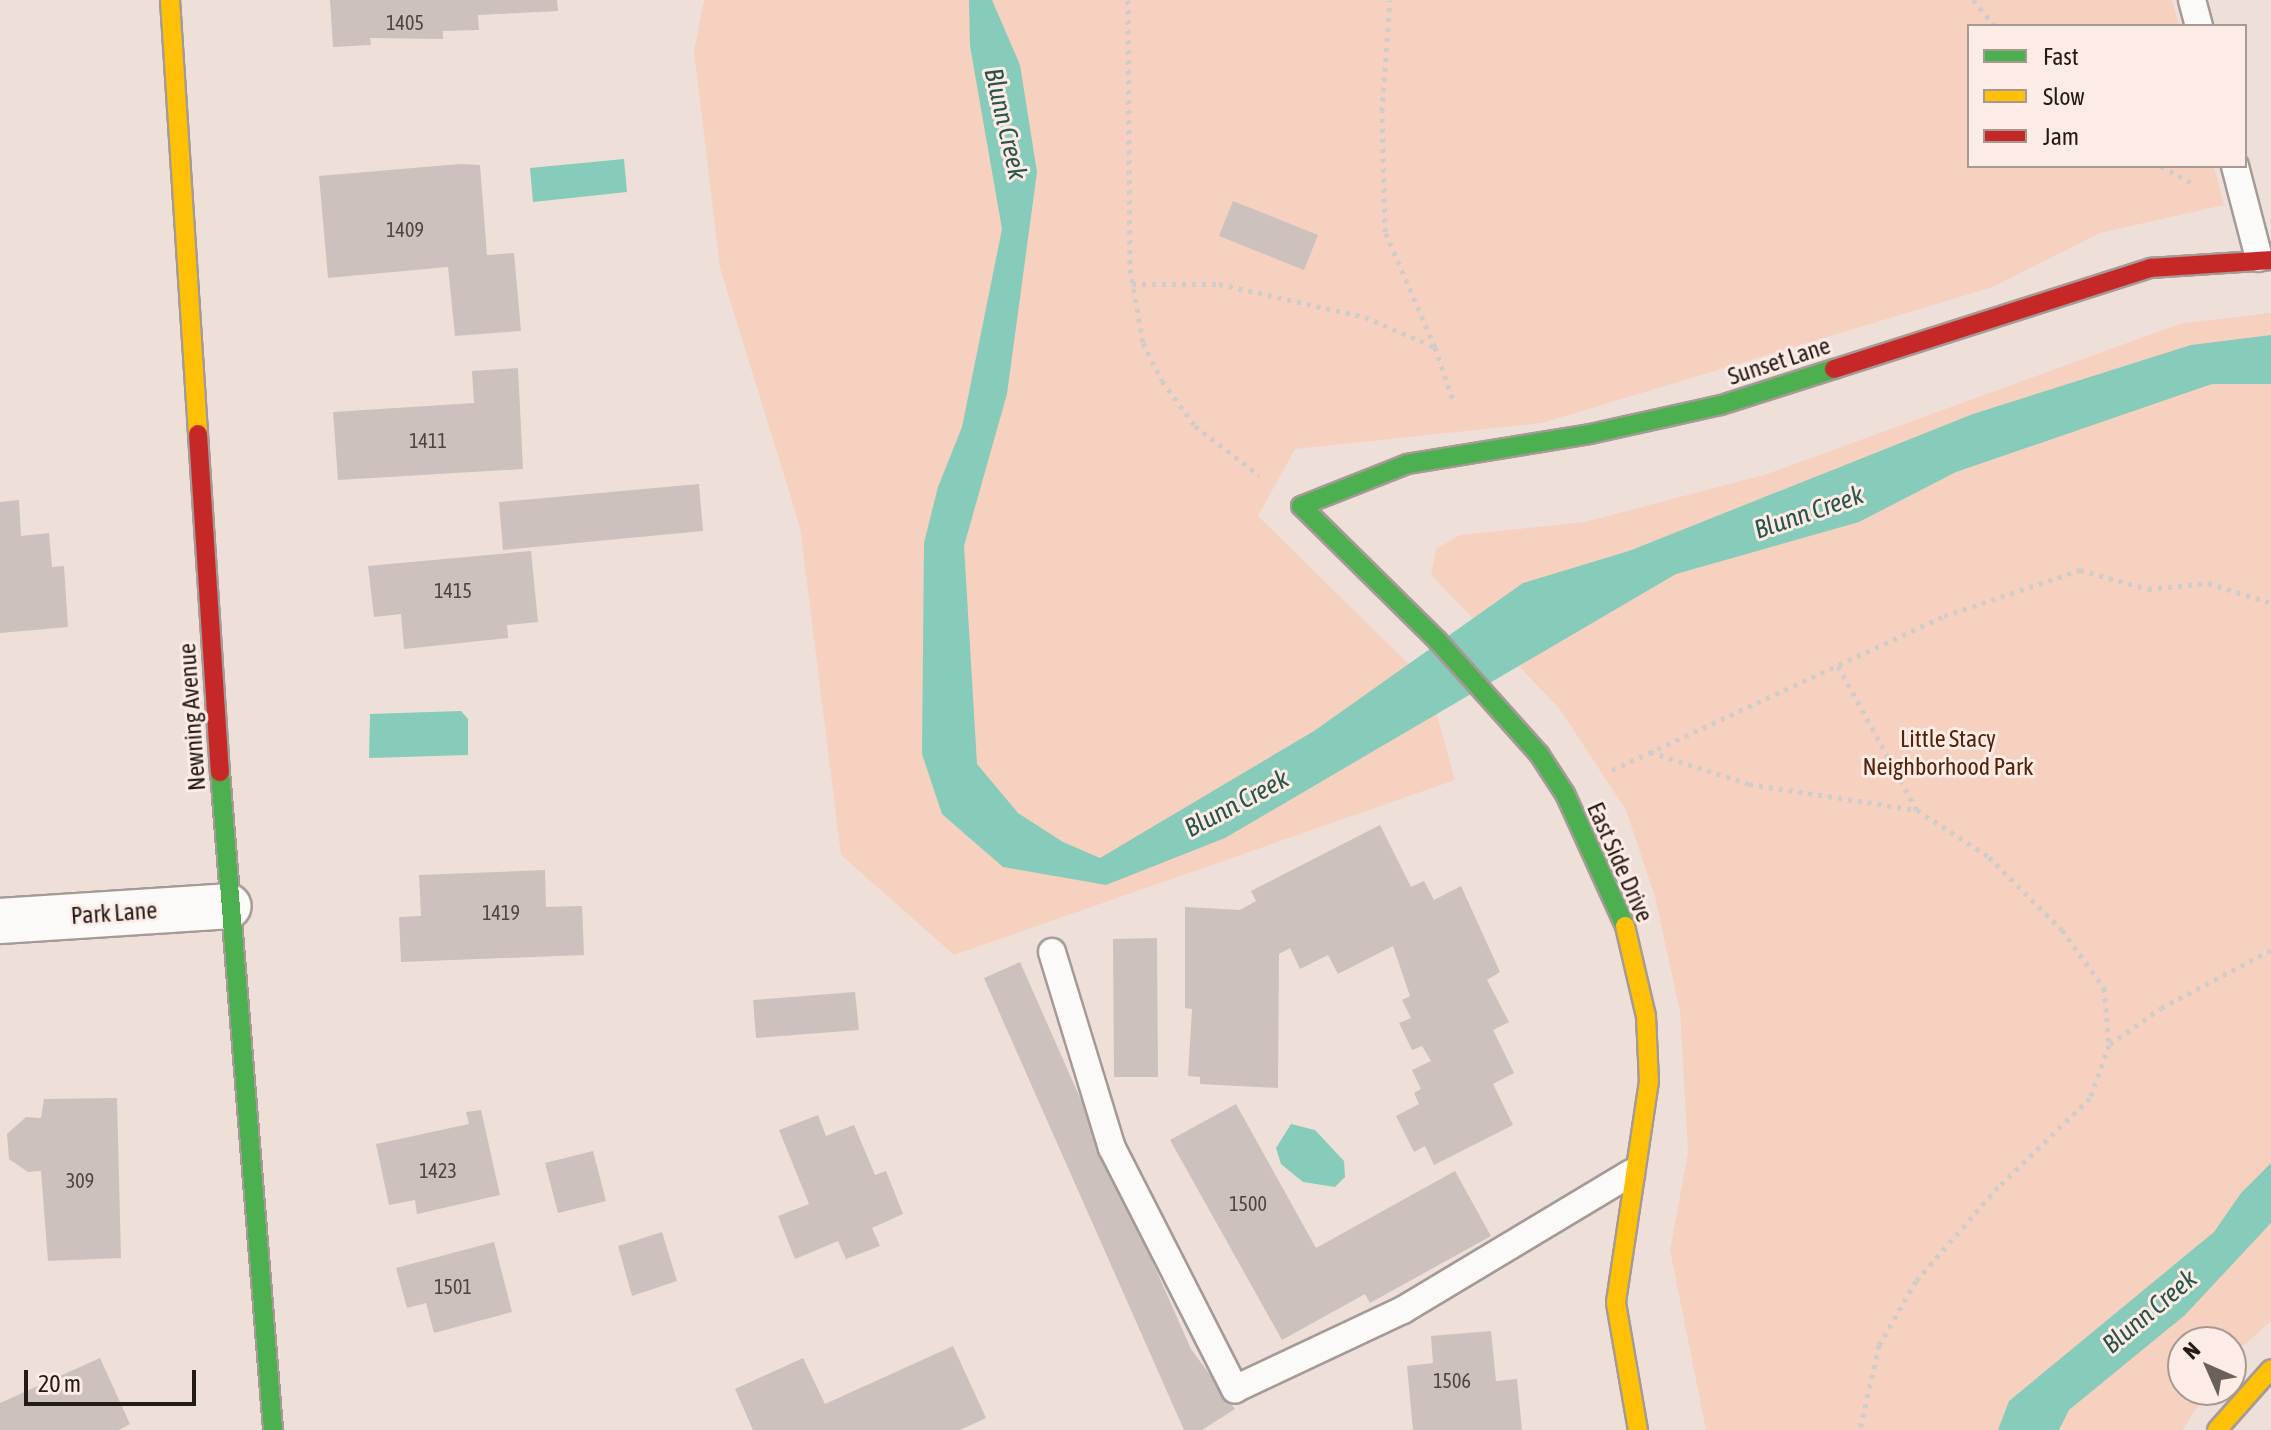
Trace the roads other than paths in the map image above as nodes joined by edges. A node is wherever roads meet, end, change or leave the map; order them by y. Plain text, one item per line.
1 (170, 0) edge
2 (2192, 0) edge
3 (2198, 24) edge
4 (2236, 168) edge
5 (2265, 259) edge
6 (1301, 506) joint
7 (229, 906) junction
8 (0, 921) edge
9 (1052, 952) dead end
10 (1631, 1173) junction
11 (2271, 1369) edge
12 (273, 1430) edge
13 (1638, 1430) edge
14 (2217, 1430) edge

1 - 7 street, Newning Avenue
2 - 3 lane
4 - 5 lane
5 - 6 street, Sunset Lane
6 - 10 street, East Side Drive
7 - 8 street, Park Lane
7 - 12 street, Newning Avenue
9 - 10 lane
10 - 13 street, East Side Drive
11 - 14 street

